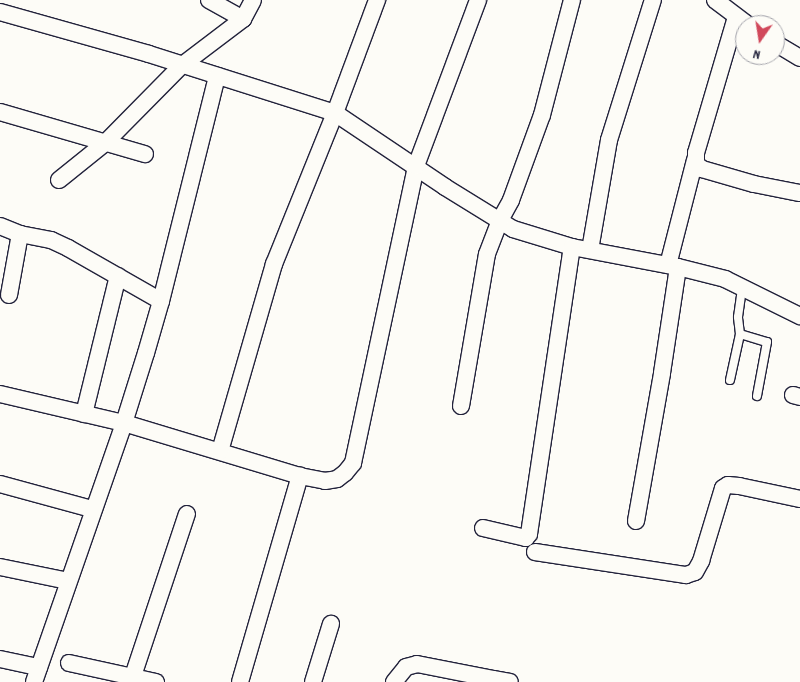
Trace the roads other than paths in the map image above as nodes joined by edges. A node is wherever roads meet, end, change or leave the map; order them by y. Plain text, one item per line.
1 (209, 0) edge
2 (253, 0) edge
3 (377, 0) edge
4 (478, 0) edge
5 (572, 0) edge
6 (653, 0) edge
7 (715, 0) edge
8 (0, 12) edge
9 (735, 16) edge
10 (243, 19) junction
11 (735, 42) edge
12 (785, 49) edge
13 (800, 58) edge
14 (182, 66) junction
15 (217, 76) junction
16 (0, 112) edge
17 (335, 113) junction
18 (105, 143) junction
19 (145, 154) dead end
20 (695, 160) junction
21 (416, 166) junction
22 (59, 180) dead end
23 (800, 193) edge
24 (499, 222) junction
25 (0, 226) edge
26 (20, 234) junction
27 (572, 247) junction
28 (590, 250) junction
29 (673, 266) junction
30 (118, 276) junction
31 (742, 288) junction
32 (9, 295) dead end
33 (161, 300) junction
34 (800, 316) edge
35 (740, 334) junction
36 (730, 380) dead end
37 (0, 394) edge
38 (757, 396) dead end
39 (461, 406) dead end
40 (84, 414) junction
41 (124, 423) junction
42 (220, 451) junction
43 (300, 476) junction
44 (0, 484) edge
45 (800, 499) edge
46 (92, 509) junction
47 (187, 514) dead end
48 (636, 521) dead end
49 (483, 528) dead end
50 (535, 552) dead end
51 (0, 567) edge
52 (68, 581) junction
53 (330, 624) dead end
54 (0, 659) edge
55 (69, 664) dead end
56 (36, 675) edge
57 (132, 680) edge
58 (493, 680) edge
59 (156, 682) edge
60 (240, 682) edge
61 (313, 682) edge
62 (394, 682) edge
63 (510, 682) edge

1 - 10 street
2 - 10 street
3 - 17 street
4 - 21 street
5 - 24 street
6 - 28 street
7 - 9 street
8 - 14 street
10 - 14 street
11 - 20 street
12 - 13 street
14 - 15 street
14 - 18 street
15 - 17 street
15 - 33 street
16 - 18 street
17 - 21 street
17 - 42 street
18 - 19 street
18 - 22 street
20 - 23 street
20 - 29 street
21 - 24 street
21 - 43 street
24 - 27 street
24 - 39 street
25 - 26 street
26 - 30 street
26 - 32 street
27 - 28 street
27 - 49 street
28 - 29 street
29 - 31 street
29 - 48 street
30 - 33 street
30 - 40 street
31 - 34 street
31 - 35 lane
33 - 41 street
35 - 36 lane
35 - 38 lane
37 - 40 street
40 - 41 street
41 - 42 street
41 - 46 street
42 - 43 street
43 - 60 street
44 - 46 street
45 - 50 street
46 - 52 street
47 - 57 street
51 - 52 street
52 - 56 street
53 - 61 street
54 - 56 street
55 - 57 street
57 - 59 street
58 - 62 street
58 - 63 street

